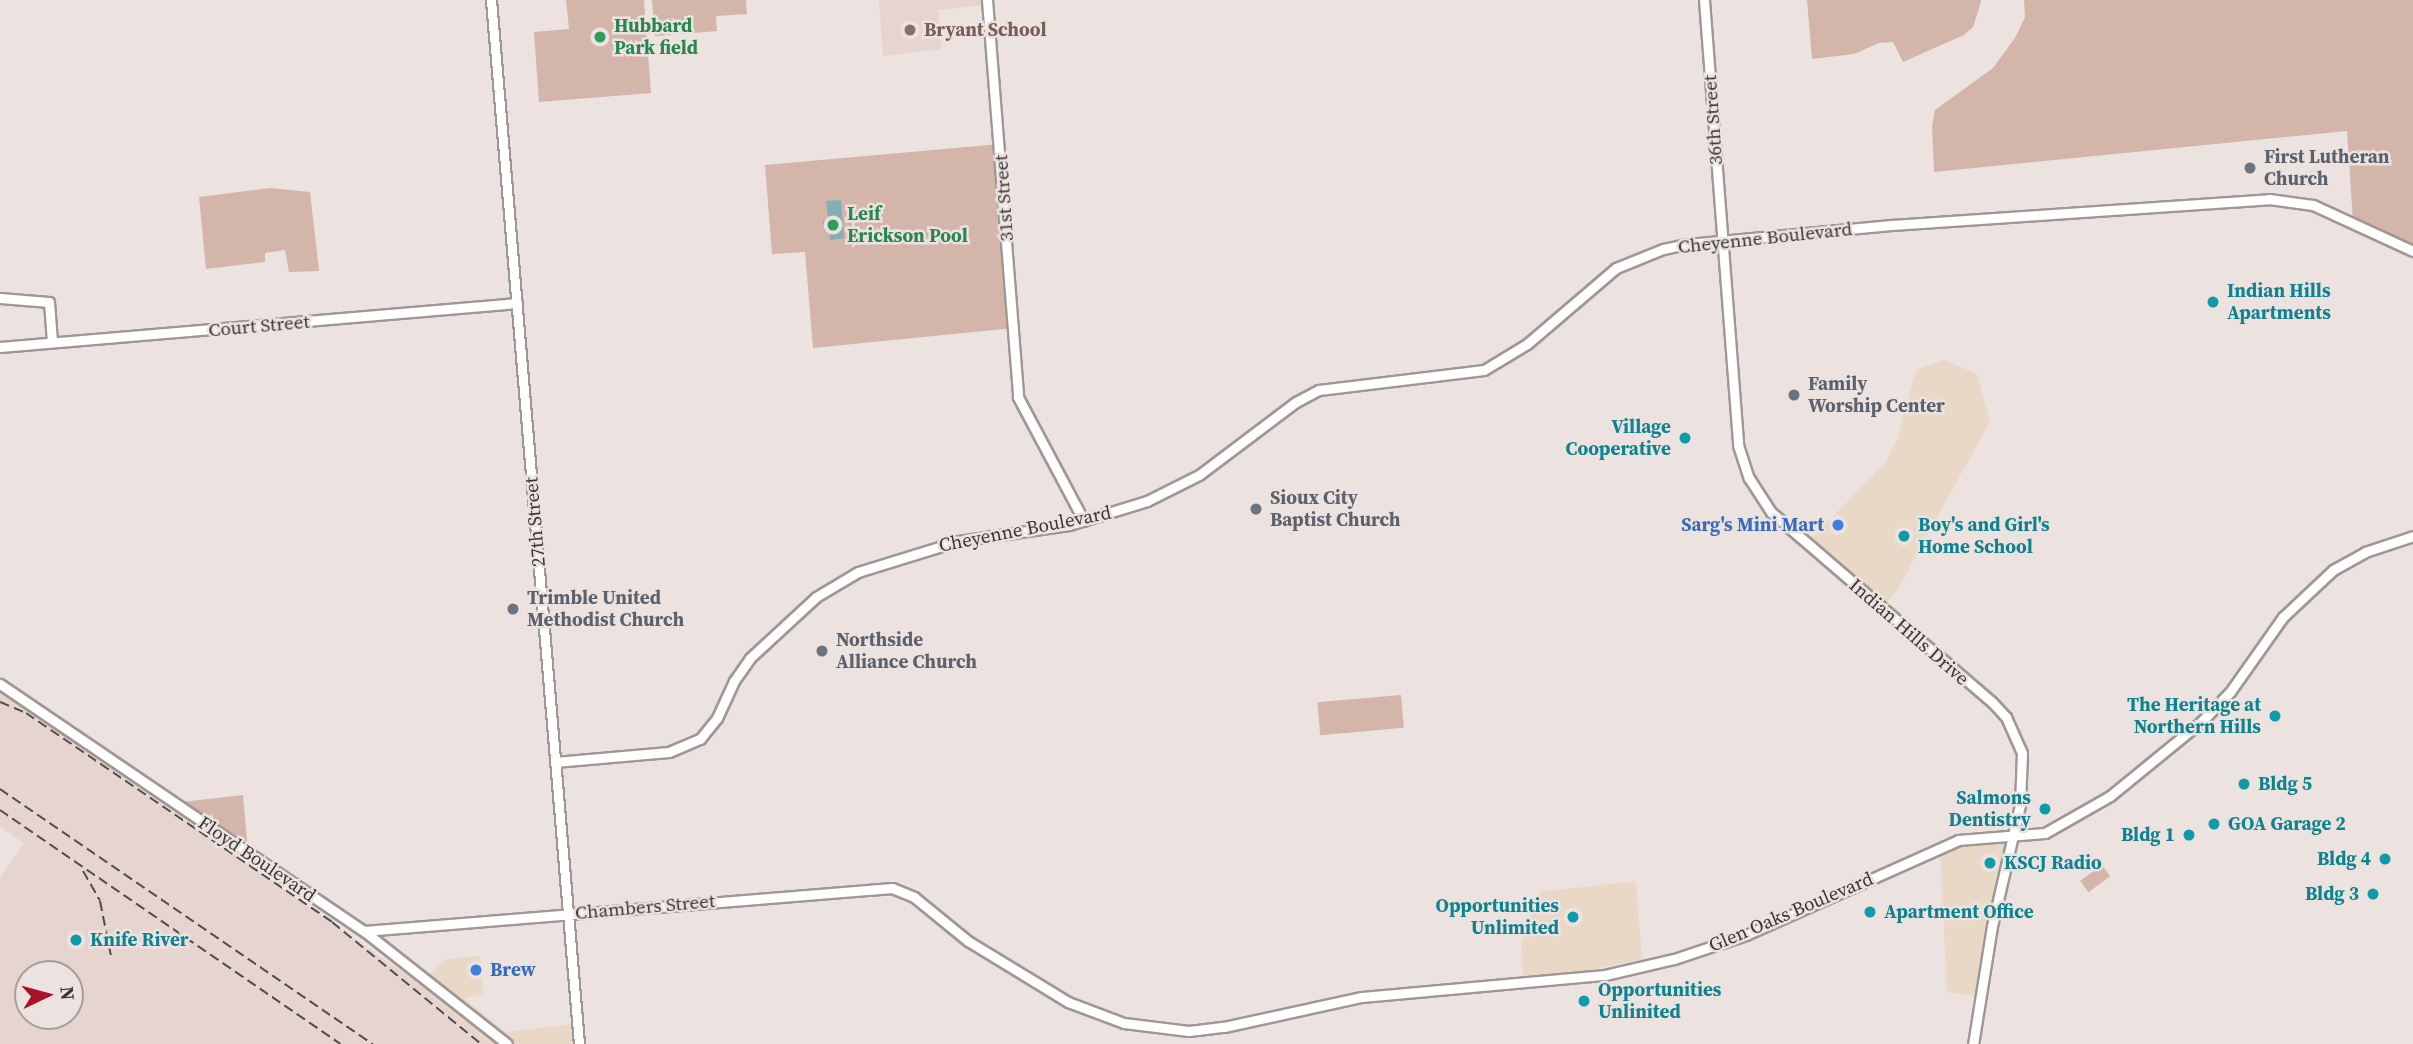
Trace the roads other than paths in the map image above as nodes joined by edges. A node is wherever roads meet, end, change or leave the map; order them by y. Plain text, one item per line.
1 (491, 0) edge
2 (987, 0) edge
3 (1704, 0) edge
4 (1723, 240) junction
5 (2413, 251) edge
6 (0, 298) edge
7 (517, 303) junction
8 (52, 342) junction
9 (0, 347) edge
10 (1084, 521) junction
11 (2413, 536) edge
12 (0, 684) edge
13 (555, 762) junction
14 (2014, 837) junction
15 (922, 904) joint
16 (568, 913) junction
17 (364, 930) junction
18 (507, 1044) edge
19 (579, 1044) edge
20 (1973, 1044) edge

1 - 7 main road, 27th Street
2 - 10 main road, 31st Street
3 - 4 main road, 36th Street
4 - 5 main road, Cheyenne Boulevard
4 - 10 main road, Cheyenne Boulevard
4 - 14 main road, Indian Hills Drive
6 - 8 main road
7 - 8 main road, Court Street
7 - 13 main road, 27th Street
8 - 9 main road, Court Street
10 - 13 main road, Cheyenne Boulevard
11 - 14 main road, Glen Oaks Boulevard
12 - 17 main road, Floyd Boulevard
13 - 16 main road, 27th Street
14 - 15 main road, Glen Oaks Boulevard
14 - 20 main road, Indian Hills Drive
15 - 16 main road, Chambers Street
16 - 17 main road, Chambers Street
16 - 19 main road, 27th Street
17 - 18 main road, Floyd Boulevard

